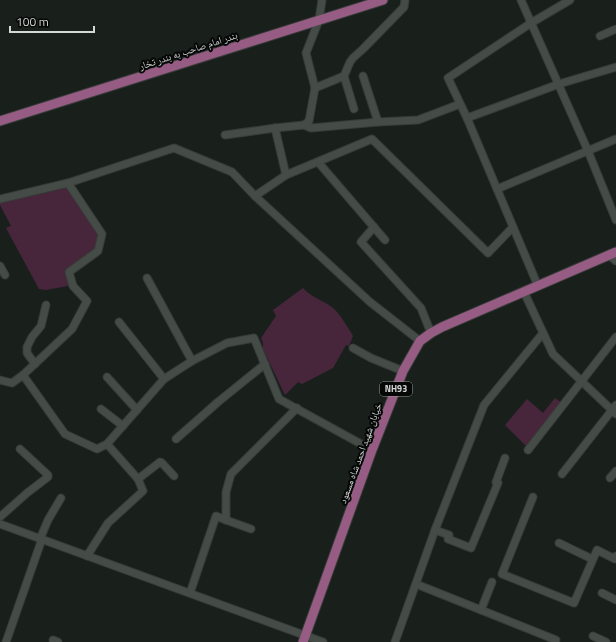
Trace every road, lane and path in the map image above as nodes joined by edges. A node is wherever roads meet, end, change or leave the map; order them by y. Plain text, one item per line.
1 (322, 0) edge
2 (383, 0) edge
3 (405, 0) edge
4 (521, 0) edge
5 (570, 0) edge
6 (319, 20) junction
7 (531, 23) junction
8 (616, 29) edge
9 (600, 36) dead end
10 (616, 67) edge
11 (344, 76) junction
12 (363, 76) dead end
13 (559, 84) junction
14 (315, 88) junction
15 (460, 104) junction
16 (354, 109) dead end
17 (467, 118) junction
18 (0, 121) edge
19 (378, 122) junction
20 (304, 125) junction
21 (275, 128) junction
22 (225, 135) dead end
23 (616, 139) edge
24 (588, 151) junction
25 (318, 162) junction
26 (286, 175) junction
27 (68, 183) junction
28 (497, 189) junction
29 (255, 196) junction
30 (0, 199) edge
31 (616, 220) edge
32 (374, 227) junction
33 (513, 227) junction
34 (385, 240) dead end
35 (614, 256) edge
36 (0, 266) edge
37 (5, 275) dead end
38 (147, 278) dead end
39 (538, 286) junction
40 (524, 292) junction
41 (46, 305) dead end
42 (119, 322) dead end
43 (432, 333) junction
44 (543, 333) junction
45 (616, 337) edge
46 (420, 341) junction
47 (353, 348) dead end
48 (192, 361) junction
49 (35, 364) junction
50 (265, 364) junction
51 (403, 371) junction
52 (23, 375) junction
53 (107, 378) dead end
54 (164, 379) junction
55 (0, 380) edge
56 (582, 381) junction
57 (297, 408) junction
58 (101, 409) dead end
59 (615, 409) edge
60 (137, 410) junction
61 (123, 426) junction
62 (176, 440) dead end
63 (107, 444) junction
64 (20, 449) dead end
65 (372, 450) junction
66 (528, 450) dead end
67 (505, 458) dead end
68 (616, 471) edge
69 (562, 474) dead end
70 (174, 476) dead end
71 (610, 478) dead end
72 (138, 479) junction
73 (533, 497) dead end
74 (61, 498) dead end
75 (0, 517) edge
76 (226, 520) junction
77 (0, 524) edge
78 (251, 529) dead end
79 (435, 530) junction
80 (41, 539) junction
81 (559, 543) dead end
82 (87, 556) junction
83 (616, 556) edge
84 (592, 559) junction
85 (492, 582) dead end
86 (416, 584) junction
87 (190, 593) junction
88 (602, 593) dead end
89 (616, 600) edge
90 (481, 610) junction
91 (593, 636) dead end
92 (304, 639) edge
93 (556, 640) dead end
94 (6, 642) edge
95 (323, 642) edge
96 (395, 642) edge
97 (606, 642) edge

1 - 6 street
2 - 6 main road, بندر امام صاحب به بندر تخار
3 - 11 street
4 - 7 street
5 - 7 street
6 - 14 street
6 - 18 main road, بندر امام صاحب به بندر تخار
7 - 13 street
7 - 15 street
8 - 9 street
10 - 13 street
11 - 14 street
11 - 16 street
12 - 19 street
13 - 17 street
13 - 24 street
14 - 20 street
15 - 17 street
15 - 19 street
17 - 28 street
19 - 20 street
20 - 21 street
21 - 22 street
21 - 26 street
23 - 24 street
24 - 28 street
24 - 31 street
25 - 26 street
25 - 32 street
25 - 33 street
26 - 29 street
27 - 29 street
27 - 30 street
27 - 49 street
28 - 33 street
29 - 46 street
32 - 34 street
32 - 43 street
33 - 39 street
35 - 39 main road, خیابان شهید احمد شاه مسعود / NH93
36 - 37 street
38 - 48 street
39 - 40 main road, خیابان شهید احمد شاه مسعود / NH93
40 - 43 main road, خیابان شهید احمد شاه مسعود / NH93
40 - 44 street
41 - 49 street
42 - 54 street
43 - 46 main road, خیابان شهید احمد شاه مسعود / NH93
44 - 56 street
44 - 79 street
45 - 56 street
46 - 51 main road, خیابان شهید احمد شاه مسعود / NH93
47 - 51 street
48 - 50 street
48 - 54 street
49 - 52 street
50 - 57 street
50 - 62 street
51 - 65 main road, خیابان شهید احمد شاه مسعود / NH93
52 - 55 street
52 - 63 street
53 - 60 street
54 - 60 street
56 - 59 street
56 - 66 street
57 - 65 street
57 - 76 street
58 - 61 street
59 - 69 street
60 - 61 street
61 - 63 street
63 - 72 street
64 - 75 street
65 - 92 main road, خیابان شهید احمد شاه مسعود / NH93
67 - 79 street
68 - 71 street
70 - 72 street
72 - 82 street
73 - 84 street
74 - 80 street
76 - 78 street
76 - 87 street
77 - 80 street
79 - 86 street
80 - 82 street
80 - 94 street
81 - 84 street
82 - 87 street
83 - 84 street
85 - 90 street
86 - 90 street
86 - 96 street
87 - 92 street
88 - 89 street
90 - 93 street
91 - 97 street
92 - 95 street

